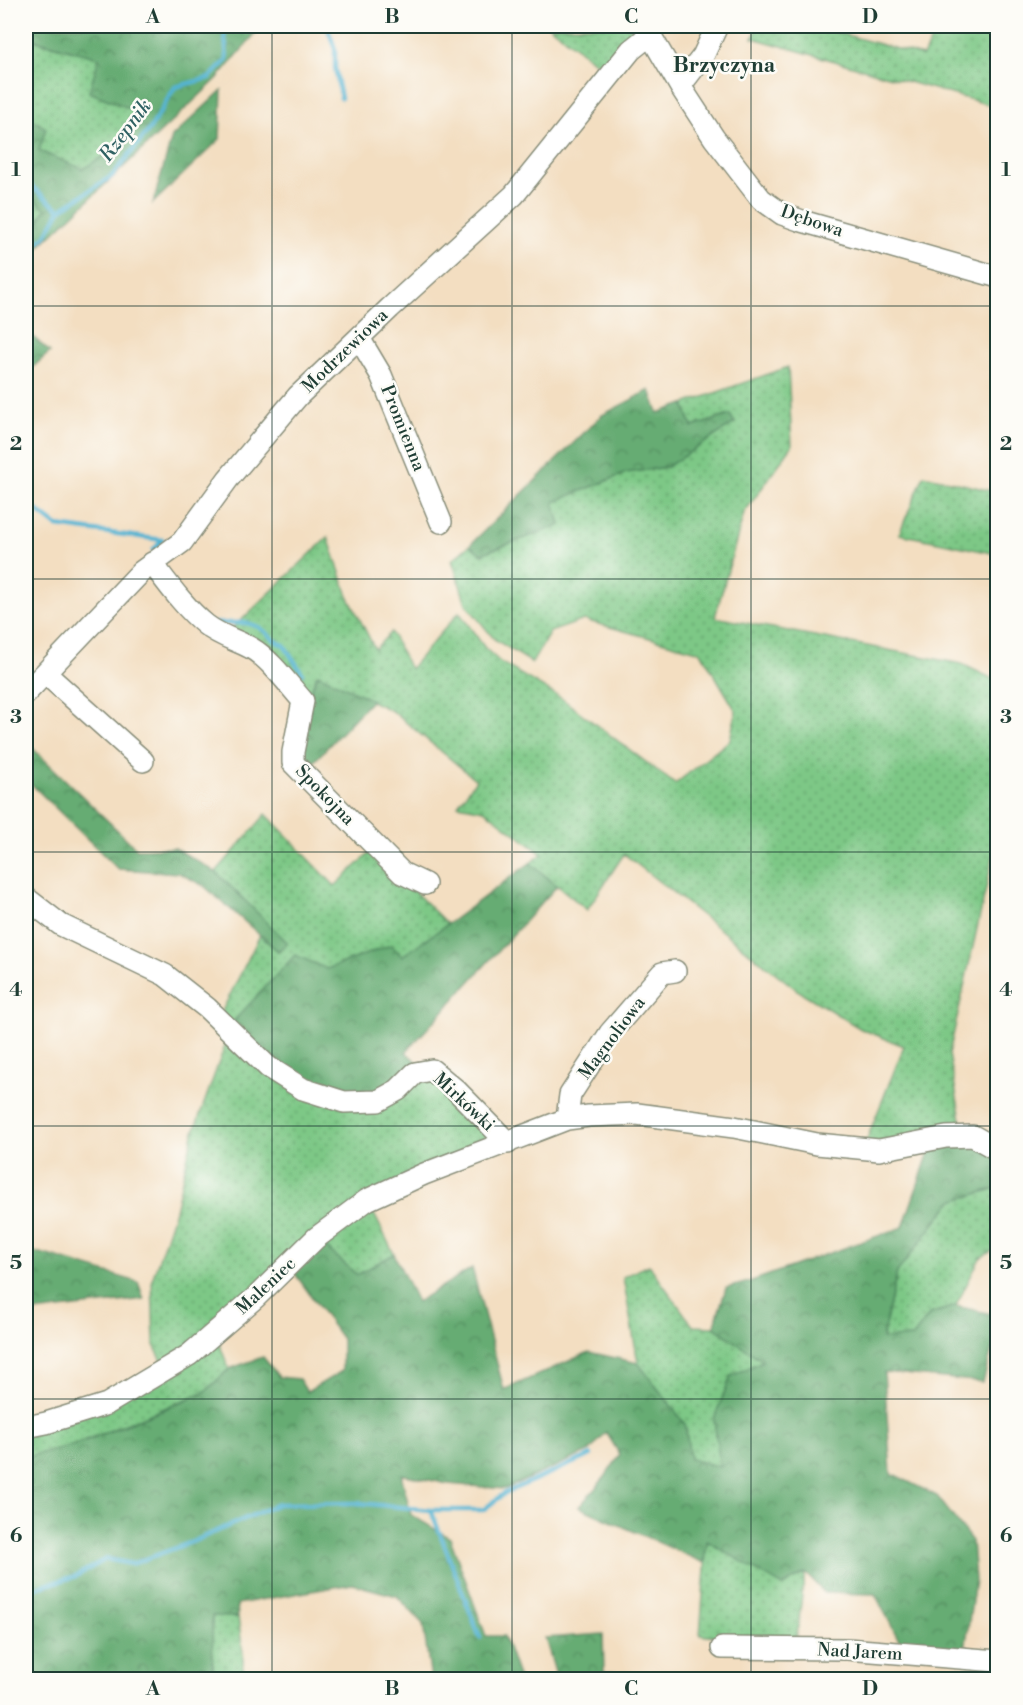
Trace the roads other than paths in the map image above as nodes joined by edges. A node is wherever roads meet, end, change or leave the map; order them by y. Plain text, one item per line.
1 (717, 26) edge
2 (648, 30) edge
3 (680, 86) junction
4 (998, 277) edge
5 (359, 338) junction
6 (441, 522) dead end
7 (152, 563) junction
8 (45, 673) junction
9 (26, 693) edge
10 (143, 762) dead end
11 (425, 884) dead end
12 (26, 898) edge
13 (675, 971) dead end
14 (567, 1119) junction
15 (508, 1143) junction
16 (998, 1150) edge
17 (26, 1427) edge
18 (722, 1648) dead end
19 (998, 1661) edge

1 - 3 street
2 - 3 street, Dębowa
2 - 5 street, Modrzewiowa
3 - 4 street, Dębowa
5 - 6 street, Promienna
5 - 7 street, Modrzewiowa
7 - 8 street, Modrzewiowa
7 - 11 street, Spokojna
8 - 9 street, Modrzewiowa
8 - 10 street
12 - 15 street, Mirkówki
13 - 14 street, Magnoliowa
14 - 15 street, Mirkówki
14 - 16 street, Mirkówki
15 - 17 street, Maleniec
18 - 19 street, Nad Jarem

